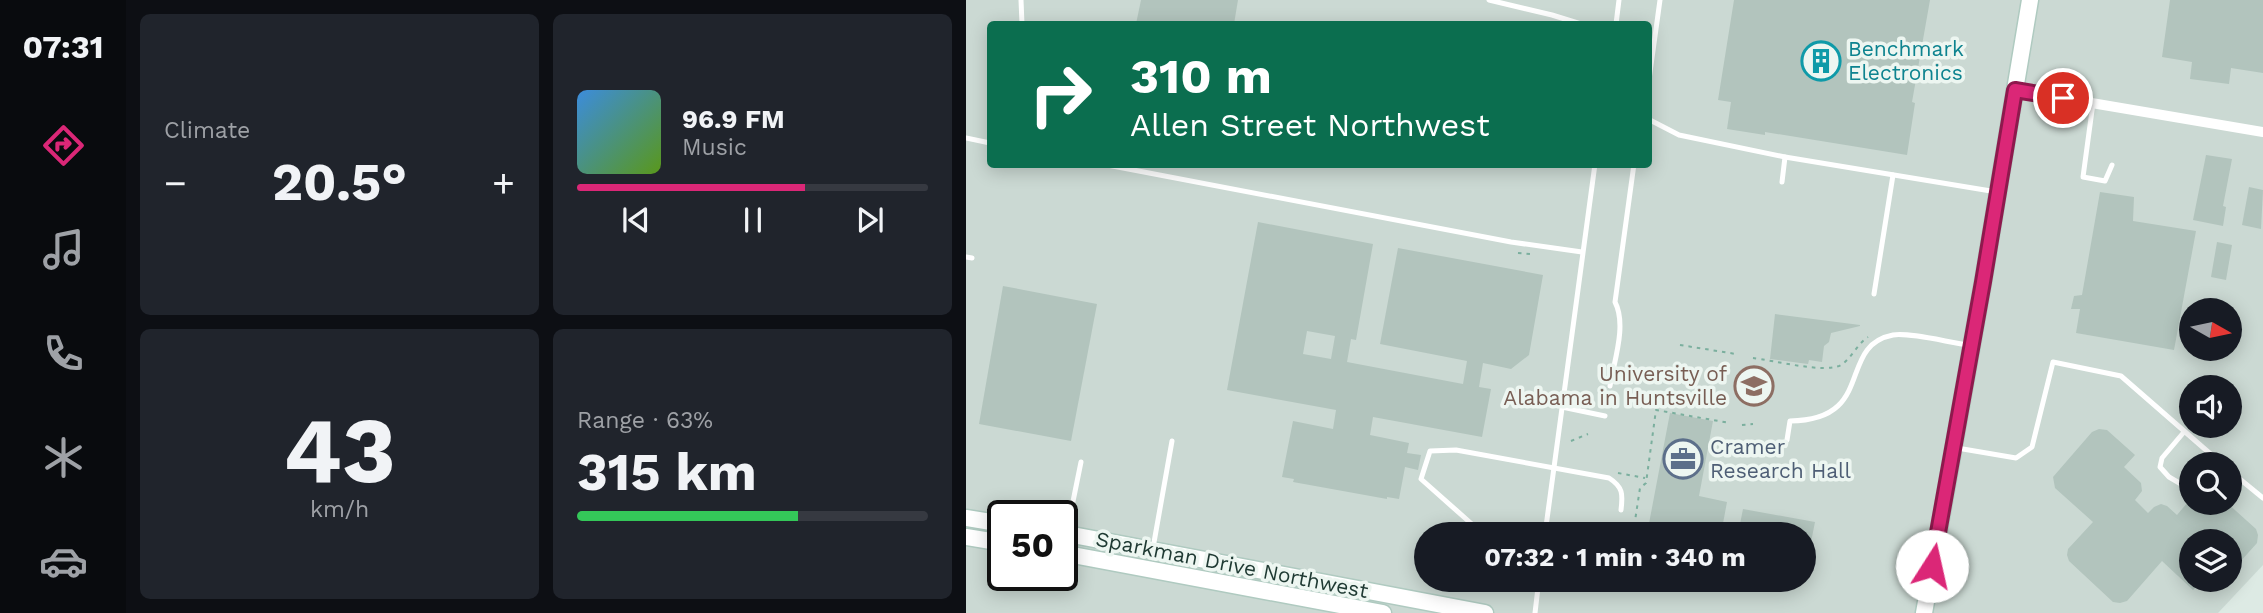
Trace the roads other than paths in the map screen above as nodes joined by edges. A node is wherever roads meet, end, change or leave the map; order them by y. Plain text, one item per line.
1 (1021, 0) edge
2 (1489, 0) edge
3 (1619, 0) edge
4 (1660, 0) edge
5 (2030, 0) edge
6 (1022, 21) edge
7 (1571, 21) edge
8 (1616, 21) edge
9 (1652, 57) edge
10 (2015, 90) junction
11 (2094, 103) junction
12 (1652, 121) edge
13 (2263, 132) edge
14 (966, 138) edge
15 (987, 142) edge
16 (1785, 157) junction
17 (2112, 165) dead end
18 (1122, 168) edge
19 (1594, 168) edge
20 (1633, 168) edge
21 (1893, 175) junction
22 (1782, 182) dead end
23 (1998, 192) junction
24 (1582, 252) junction
25 (1874, 294) dead end
26 (1972, 346) junction
27 (1610, 386) dead end
28 (1562, 407) junction
29 (1605, 416) dead end
30 (2179, 428) edge
31 (2179, 438) edge
32 (2191, 438) edge
33 (1787, 440) dead end
34 (1172, 441) dead end
35 (1954, 448) junction
36 (2208, 452) edge
37 (1081, 462) dead end
38 (1554, 469) junction
39 (2242, 481) edge
40 (2179, 483) edge
41 (2263, 498) edge
42 (1072, 500) edge
43 (1622, 510) dead end
44 (966, 518) edge
45 (987, 521) edge
46 (1469, 522) edge
47 (1547, 522) edge
48 (1078, 536) edge
49 (966, 537) edge
50 (987, 540) edge
51 (1153, 550) junction
52 (1078, 556) edge
53 (1537, 592) edge
54 (1383, 613) edge
55 (1485, 613) edge
56 (1535, 613) edge
57 (1924, 613) edge

1 - 6 lane
2 - 7 lane
3 - 8 lane
4 - 9 lane
5 - 10 main road
10 - 11 street
10 - 23 main road
11 - 13 street
11 - 17 lane
12 - 16 lane
14 - 15 lane
16 - 21 lane
16 - 22 lane
18 - 24 lane
19 - 24 lane
20 - 27 lane
21 - 23 lane
21 - 25 lane
23 - 26 main road
24 - 28 lane
26 - 33 lane
26 - 35 main road
28 - 29 lane
28 - 38 lane
30 - 35 lane
31 - 40 lane
32 - 36 lane
34 - 51 lane
35 - 57 main road
37 - 42 lane
38 - 43 lane
38 - 46 lane
38 - 47 lane
39 - 41 lane
44 - 45 main road
48 - 51 main road, Sparkman Drive Northwest
49 - 50 main road
51 - 55 main road, Sparkman Drive Northwest
52 - 54 main road, Sparkman Drive Northwest
53 - 56 lane

